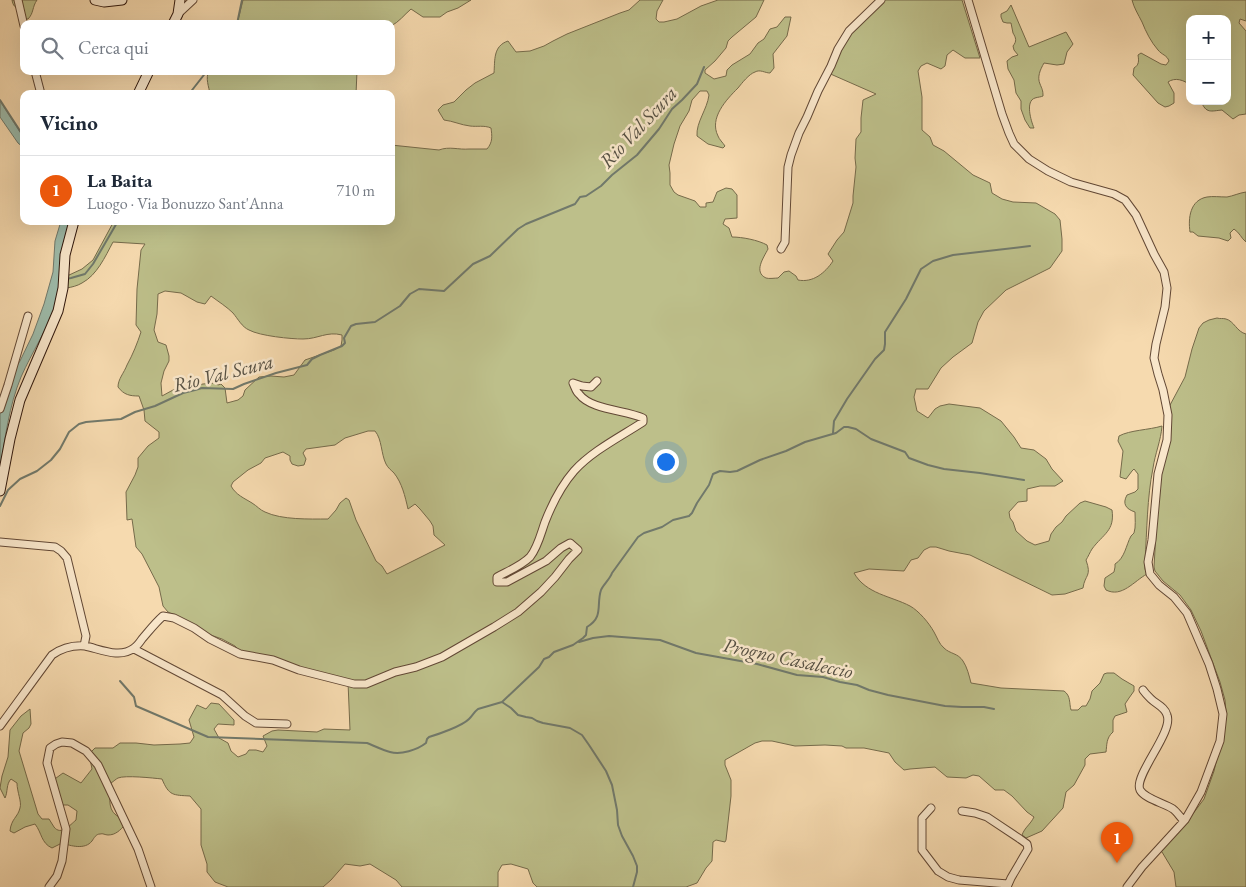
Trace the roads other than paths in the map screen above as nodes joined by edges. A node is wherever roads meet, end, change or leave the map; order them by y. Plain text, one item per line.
1 (18, 0) edge
2 (95, 0) edge
3 (122, 0) edge
4 (180, 0) edge
5 (193, 0) edge
6 (881, 0) edge
7 (968, 0) edge
8 (178, 14) junction
9 (23, 20) edge
10 (175, 20) edge
11 (36, 75) edge
12 (147, 75) edge
13 (40, 90) edge
14 (140, 90) edge
15 (73, 225) edge
16 (781, 249) dead end
17 (28, 316) dead end
18 (596, 380) dead end
19 (0, 409) edge
20 (0, 489) edge
21 (0, 542) edge
22 (84, 646) junction
23 (134, 649) junction
24 (1143, 690) dead end
25 (287, 724) dead end
26 (0, 726) edge
27 (931, 808) dead end
28 (962, 811) dead end
29 (1184, 821) junction
30 (1007, 886) edge
31 (49, 887) edge
32 (151, 887) edge
33 (1126, 887) edge

1 - 9 street
2 - 3 street
4 - 8 street
5 - 8 street
6 - 16 street
7 - 29 street
8 - 10 street
11 - 13 street
12 - 14 street
15 - 20 street
17 - 19 street
18 - 23 street
21 - 22 street
22 - 23 street
22 - 26 street
23 - 25 street
24 - 29 street
27 - 30 street
28 - 30 street
29 - 33 street
31 - 32 street

